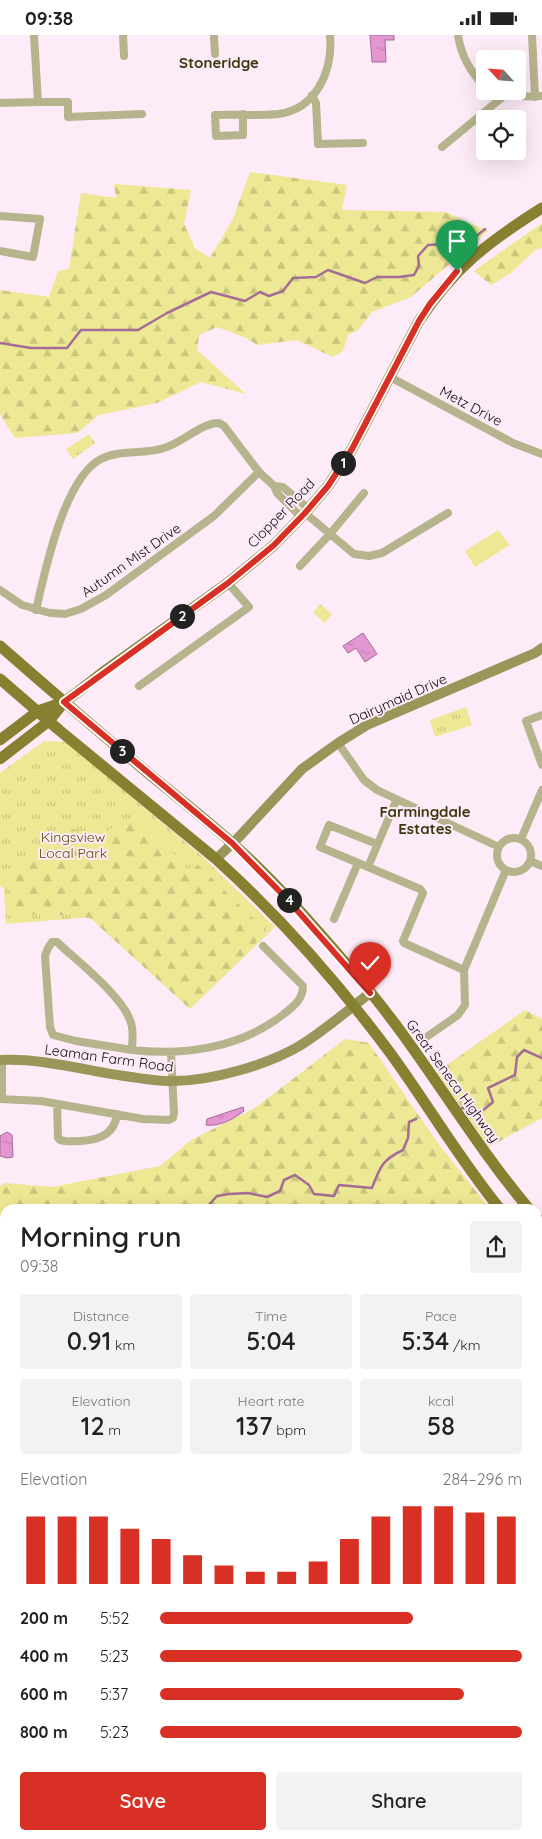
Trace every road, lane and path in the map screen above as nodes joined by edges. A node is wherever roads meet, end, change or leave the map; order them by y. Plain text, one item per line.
1 (34, 35) edge
2 (123, 35) edge
3 (214, 35) edge
4 (330, 35) edge
5 (458, 35) edge
6 (532, 35) edge
7 (216, 54) dead end
8 (124, 56) dead end
9 (476, 76) edge
10 (312, 95) junction
11 (538, 97) edge
12 (499, 100) edge
13 (38, 102) junction
14 (0, 103) edge
15 (142, 114) dead end
16 (243, 114) junction
17 (363, 143) dead end
18 (442, 147) dead end
19 (542, 207) edge
20 (0, 216) edge
21 (0, 251) edge
22 (390, 377) junction
23 (542, 454) edge
24 (259, 471) junction
25 (364, 493) dead end
26 (305, 513) junction
27 (448, 513) dead end
28 (330, 535) junction
29 (300, 566) dead end
30 (228, 583) junction
31 (0, 590) edge
32 (36, 610) junction
33 (0, 645) edge
34 (542, 648) edge
35 (0, 679) edge
36 (139, 686) dead end
37 (64, 702) junction
38 (38, 711) junction
39 (542, 715) edge
40 (49, 721) junction
41 (0, 740) edge
42 (338, 743) junction
43 (0, 759) edge
44 (542, 765) edge
45 (542, 790) edge
46 (396, 801) junction
47 (522, 839) junction
48 (232, 843) junction
49 (377, 844) junction
50 (499, 847) junction
51 (216, 859) junction
52 (530, 861) junction
53 (358, 863) junction
54 (542, 866) edge
55 (368, 867) junction
56 (506, 870) junction
57 (334, 919) dead end
58 (263, 946) dead end
59 (464, 969) junction
60 (370, 993) junction
61 (353, 1006) junction
62 (428, 1036) dead end
63 (132, 1050) junction
64 (171, 1052) junction
65 (1, 1060) edge
66 (173, 1081) junction
67 (1, 1099) edge
68 (57, 1104) junction
69 (117, 1114) junction
70 (496, 1204) edge
71 (524, 1204) edge

1 - 13 street
2 - 8 street
3 - 7 street
4 - 10 street
5 - 9 street
6 - 11 street
10 - 16 street
10 - 17 street
12 - 18 street
13 - 14 street
13 - 15 street
16 - 16 street
19 - 22 main road, Clopper Road
20 - 21 street
22 - 23 street, Metz Drive
22 - 26 main road, Clopper Road
24 - 26 street
24 - 32 street, Autumn Mist Drive
24 - 32 street
25 - 28 street
26 - 28 street
26 - 30 main road, Clopper Road
27 - 28 street
28 - 29 street
30 - 36 street
30 - 37 main road, Clopper Road
31 - 32 street, Autumn Mist Drive
33 - 37 main road, Great Seneca Highway
34 - 42 street, Dairymaid Drive
35 - 38 main road
37 - 38 main road, Clopper Road
37 - 40 main road, Clopper Road
37 - 48 main road, Great Seneca Highway
38 - 40 main road
38 - 41 main road, Clopper Road
39 - 44 street
40 - 43 main road, Clopper Road
40 - 51 main road
42 - 46 street
42 - 48 street, Dairymaid Drive
45 - 47 street
46 - 49 street
46 - 50 street
47 - 50 street
47 - 52 street
48 - 51 street, Dairymaid Drive
48 - 60 main road, Great Seneca Highway
49 - 53 street
49 - 55 street
50 - 56 street
51 - 61 main road
52 - 54 street
52 - 56 street
53 - 55 street
53 - 57 street
55 - 59 street
56 - 59 street
58 - 64 street
59 - 62 street
60 - 61 street, Leaman Farm Road
60 - 71 main road, Great Seneca Highway
61 - 66 street, Leaman Farm Road
61 - 70 main road
63 - 63 street
63 - 64 street
64 - 66 street
65 - 66 street, Leaman Farm Road
65 - 67 street
66 - 69 street
67 - 68 street
68 - 69 street
68 - 69 street

